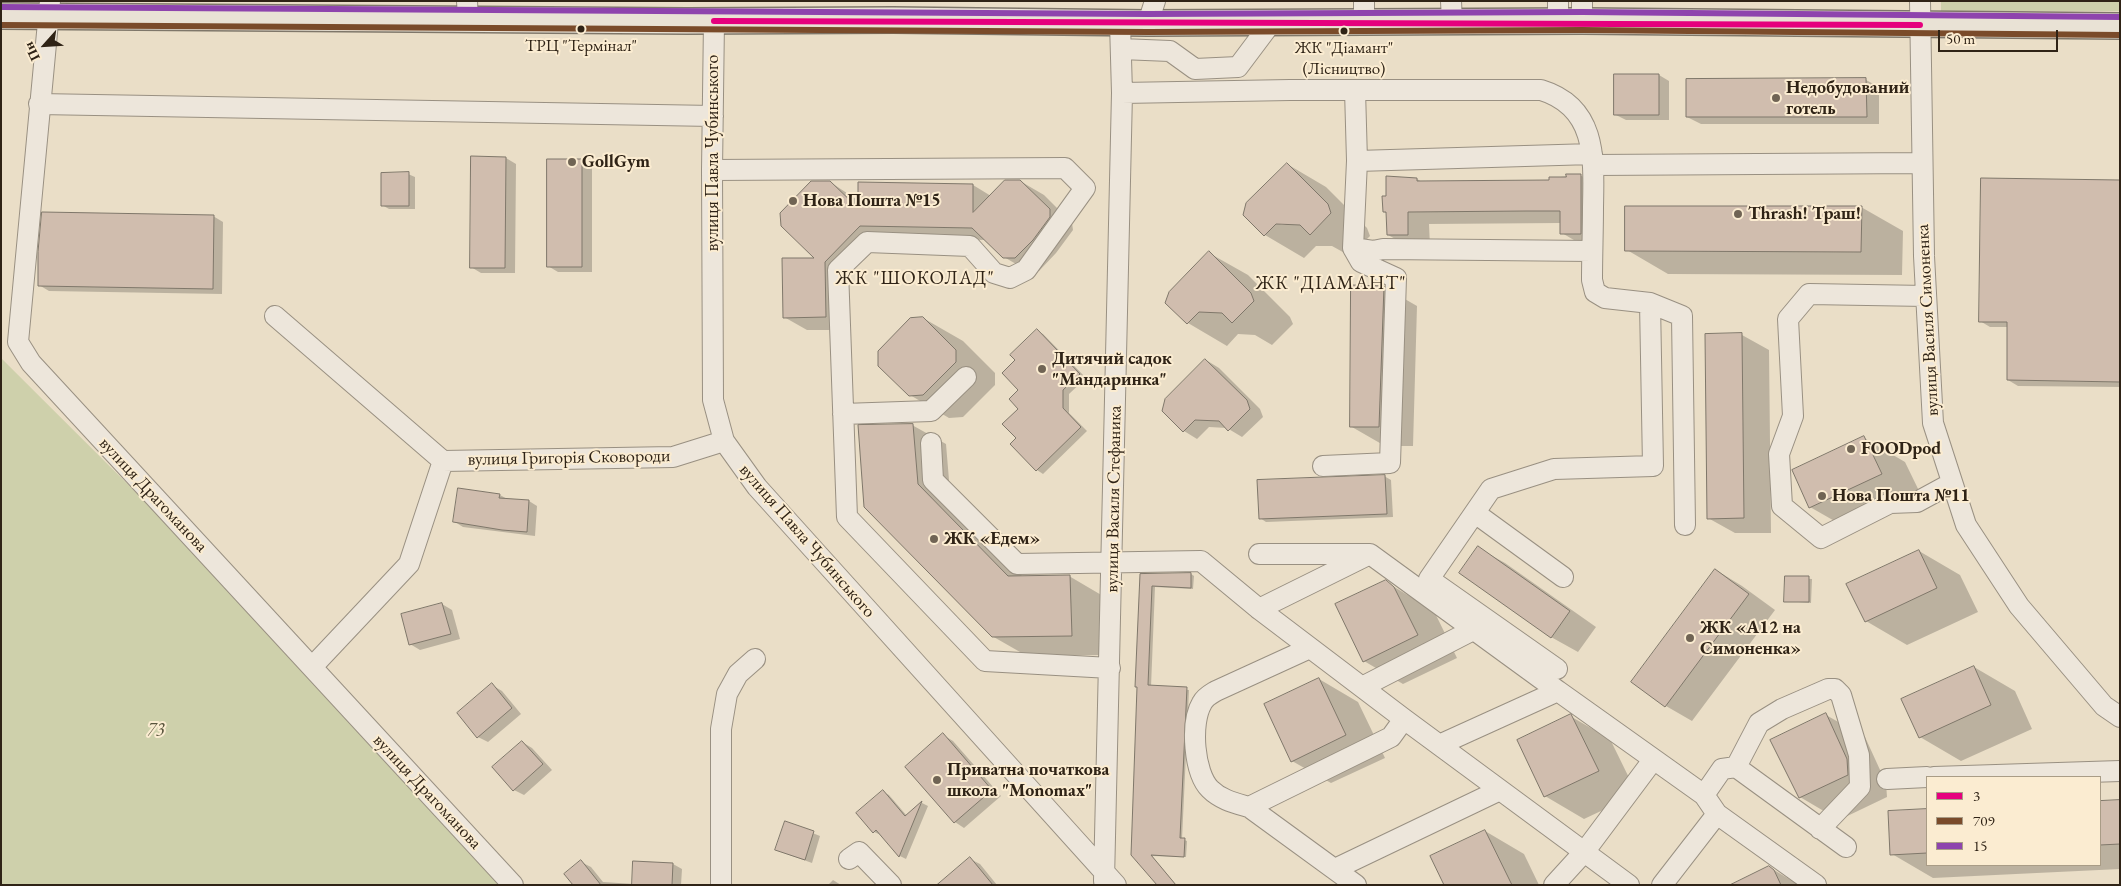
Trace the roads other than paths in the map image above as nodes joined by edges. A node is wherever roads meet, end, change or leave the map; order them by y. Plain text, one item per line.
1 (49, 9) edge
2 (468, 10) edge
3 (715, 11) edge
4 (1451, 11) edge
5 (1570, 11) edge
6 (1151, 12) edge
7 (1364, 12) edge
8 (1920, 13) edge
9 (1, 16) edge
10 (1120, 23) junction
11 (1271, 23) junction
12 (2120, 26) edge
13 (1121, 49) junction
14 (1355, 90) junction
15 (1122, 93) junction
16 (39, 104) junction
17 (713, 116) junction
18 (1593, 160) junction
19 (1357, 161) junction
20 (1922, 163) junction
21 (712, 170) junction
22 (1353, 248) junction
23 (1592, 251) junction
24 (1926, 296) junction
25 (1650, 303) junction
26 (275, 316) dead end
27 (966, 377) dead end
28 (843, 414) junction
29 (724, 441) junction
30 (931, 443) dead end
31 (443, 460) junction
32 (1323, 466) dead end
33 (1952, 483) junction
34 (1475, 513) junction
35 (1685, 525) dead end
36 (1259, 554) dead end
37 (1370, 554) junction
38 (1112, 563) junction
39 (1563, 577) dead end
40 (1260, 609) junction
41 (1473, 630) junction
42 (1310, 648) junction
43 (755, 659) dead end
44 (312, 667) junction
45 (1110, 668) junction
46 (1557, 669) dead end
47 (1362, 687) junction
48 (1558, 691) junction
49 (2120, 718) edge
50 (1404, 719) junction
51 (1439, 745) junction
52 (1653, 760) junction
53 (1736, 767) junction
54 (2120, 771) edge
55 (1965, 776) edge
56 (1926, 778) edge
57 (1887, 779) dead end
58 (1500, 790) junction
59 (1704, 795) junction
60 (1249, 807) junction
61 (1717, 814) junction
62 (1820, 829) junction
63 (1846, 848) dead end
64 (1585, 851) junction
65 (849, 859) dead end
66 (1335, 869) junction
67 (1108, 881) edge
68 (513, 885) edge
69 (721, 885) edge
70 (891, 885) edge
71 (1356, 885) edge
72 (1554, 885) edge
73 (1630, 885) edge
74 (1662, 885) edge
75 (1816, 885) edge

1 - 2 main road
1 - 9 main road
1 - 16 street, вулиця Драгоманова
2 - 3 main road
3 - 10 main road
3 - 17 street, вулиця Павла Чубинського
4 - 5 main road
4 - 7 main road
5 - 8 main road
6 - 10 main road
6 - 11 main road
7 - 11 main road
8 - 12 main road
8 - 20 street, вулиця Василя Симоненка
10 - 13 street, вулиця Василя Стефаника
11 - 13 street
13 - 15 street, вулиця Василя Стефаника
14 - 15 street
14 - 18 street
14 - 19 street
15 - 38 street, вулиця Василя Стефаника
16 - 17 street
16 - 44 street, вулиця Драгоманова
17 - 21 street, вулиця Павла Чубинського
18 - 19 street
18 - 20 street
18 - 23 street
19 - 22 street
20 - 24 street, вулиця Василя Симоненка
21 - 28 street
21 - 29 street, вулиця Павла Чубинського
22 - 23 street
22 - 32 street
23 - 25 street
24 - 33 street, вулиця Василя Симоненка
24 - 33 street
25 - 34 street
25 - 35 street
26 - 31 street, вулиця Григорія Сковороди
27 - 28 street
28 - 45 street
29 - 31 street, вулиця Григорія Сковороди
29 - 67 street, вулиця Павла Чубинського
30 - 38 street
31 - 44 street, вулиця Григорія Сковороди
33 - 49 street, вулиця Василя Симоненка
34 - 39 street
34 - 46 street
36 - 37 street
37 - 40 street
37 - 41 street
38 - 40 street
38 - 45 street, вулиця Василя Стефаника
40 - 42 street
41 - 47 street
41 - 48 street
42 - 47 street
42 - 60 street
43 - 69 street
44 - 68 street, вулиця Драгоманова
45 - 67 street, вулиця Василя Стефаника
47 - 50 street
48 - 51 street
48 - 52 street
50 - 51 street
50 - 60 street
51 - 58 street
52 - 59 street
52 - 64 street
53 - 59 street
53 - 62 street
53 - 62 street
54 - 55 street
56 - 57 street
58 - 64 street
58 - 66 street
59 - 61 street
60 - 66 street
61 - 74 street
61 - 75 street
62 - 63 street
64 - 72 street
64 - 73 street
65 - 70 street
66 - 71 street

